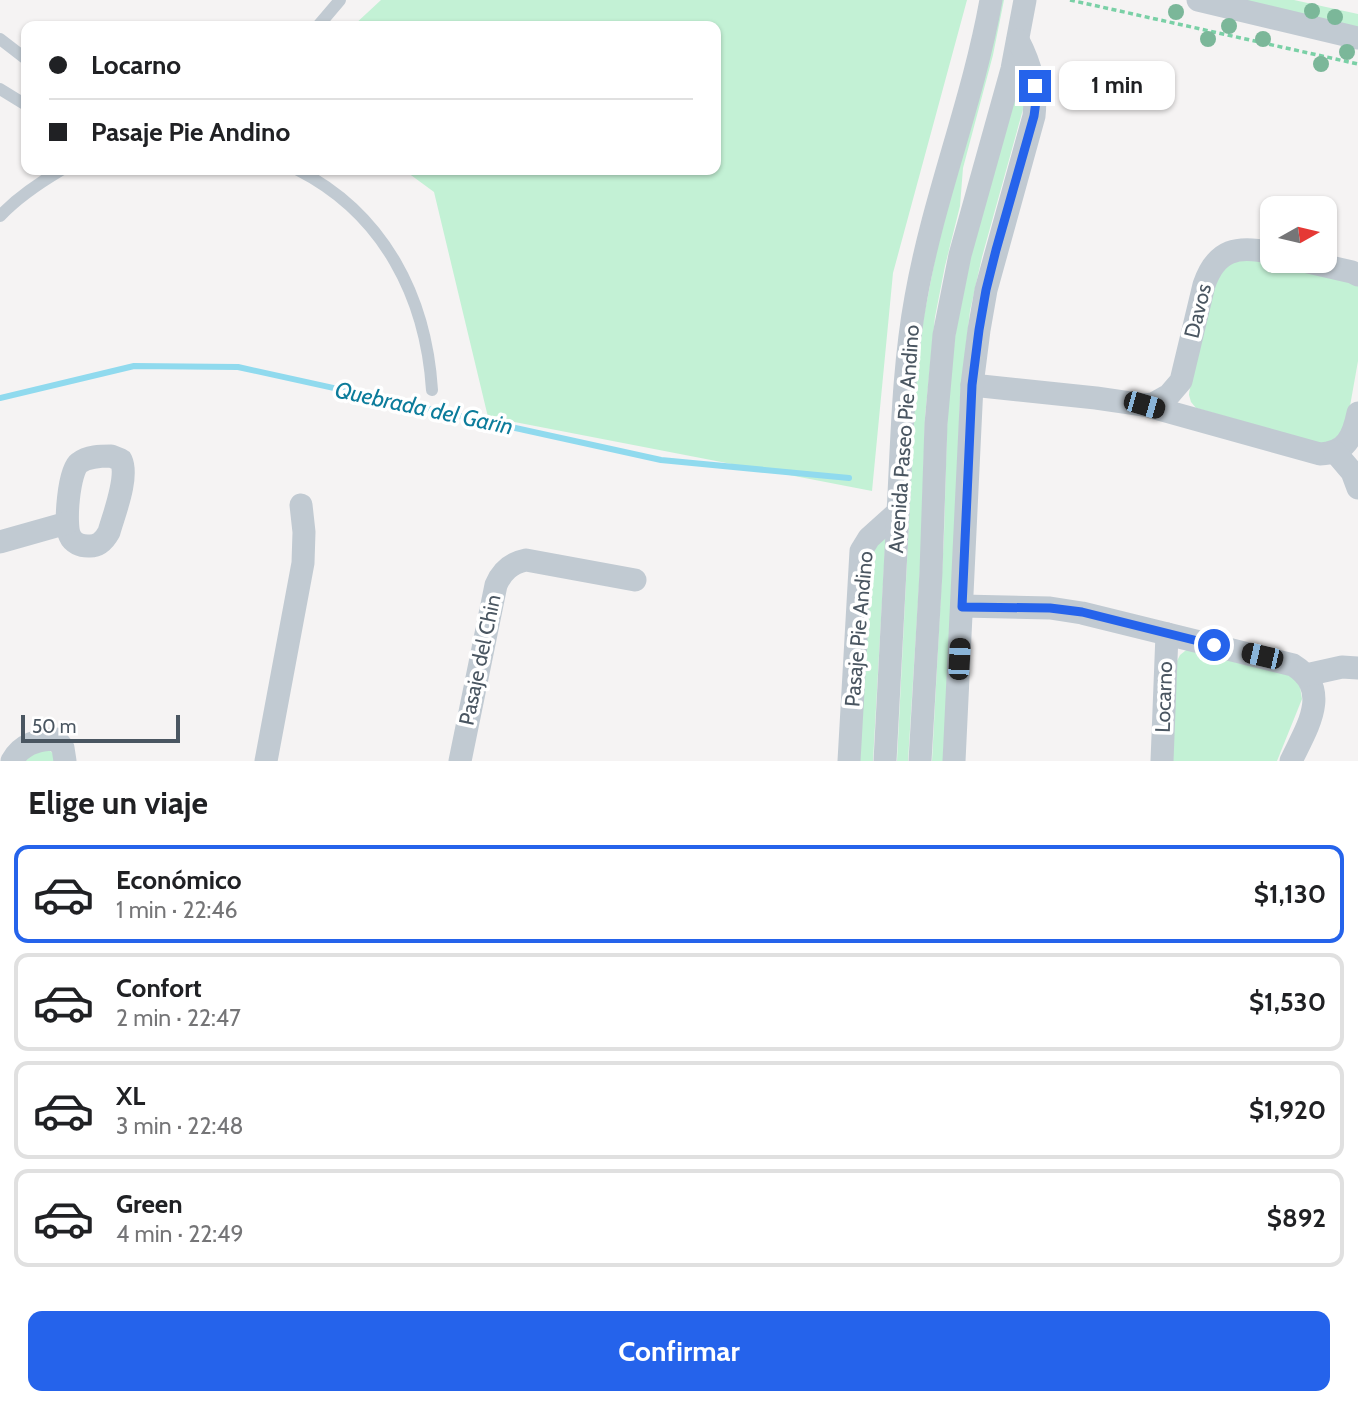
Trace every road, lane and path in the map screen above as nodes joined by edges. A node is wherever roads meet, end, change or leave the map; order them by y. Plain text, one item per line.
1 (340, 0) edge
2 (991, 0) edge
3 (1025, 0) edge
4 (1070, 0) edge
5 (1199, 0) edge
6 (322, 21) edge
7 (1358, 38) edge
8 (0, 39) edge
9 (1018, 40) junction
10 (21, 55) edge
11 (1358, 64) edge
12 (0, 89) edge
13 (21, 102) edge
14 (53, 175) edge
15 (306, 175) edge
16 (0, 216) edge
17 (1260, 250) edge
18 (1337, 269) edge
19 (1358, 275) edge
20 (1181, 381) junction
21 (972, 385) junction
22 (432, 390) dead end
23 (1144, 405) junction
24 (1358, 413) edge
25 (1204, 422) junction
26 (1335, 452) junction
27 (1358, 488) edge
28 (301, 505) dead end
29 (898, 512) junction
30 (67, 523) dead end
31 (0, 542) edge
32 (635, 580) dead end
33 (962, 607) junction
34 (1167, 634) junction
35 (1358, 668) edge
36 (1306, 675) junction
37 (12, 761) edge
38 (65, 761) edge
39 (266, 761) edge
40 (460, 761) edge
41 (849, 761) edge
42 (884, 761) edge
43 (920, 761) edge
44 (954, 761) edge
45 (1161, 761) edge
46 (1291, 761) edge

1 - 6 lane
2 - 29 street, Avenida Paseo Pie Andino
3 - 9 street, Avenida Paseo Pie Andino
4 - 11 path
5 - 7 street
8 - 10 lane
9 - 21 street
9 - 43 street, Avenida Paseo Pie Andino
12 - 13 lane
14 - 16 lane
15 - 22 lane
17 - 20 street, Davos
18 - 19 street
20 - 23 street
20 - 25 street
21 - 23 street
21 - 33 street
23 - 25 street
24 - 26 street
25 - 26 street
26 - 27 street
28 - 39 street
29 - 41 street, Pasaje Pie Andino
29 - 42 street, Avenida Paseo Pie Andino
30 - 31 street
32 - 40 street, Pasaje del Chin
33 - 34 street, Locarno
33 - 44 street
34 - 36 street, Locarno
34 - 45 street, Locarno
35 - 36 street
36 - 46 street
37 - 38 street

